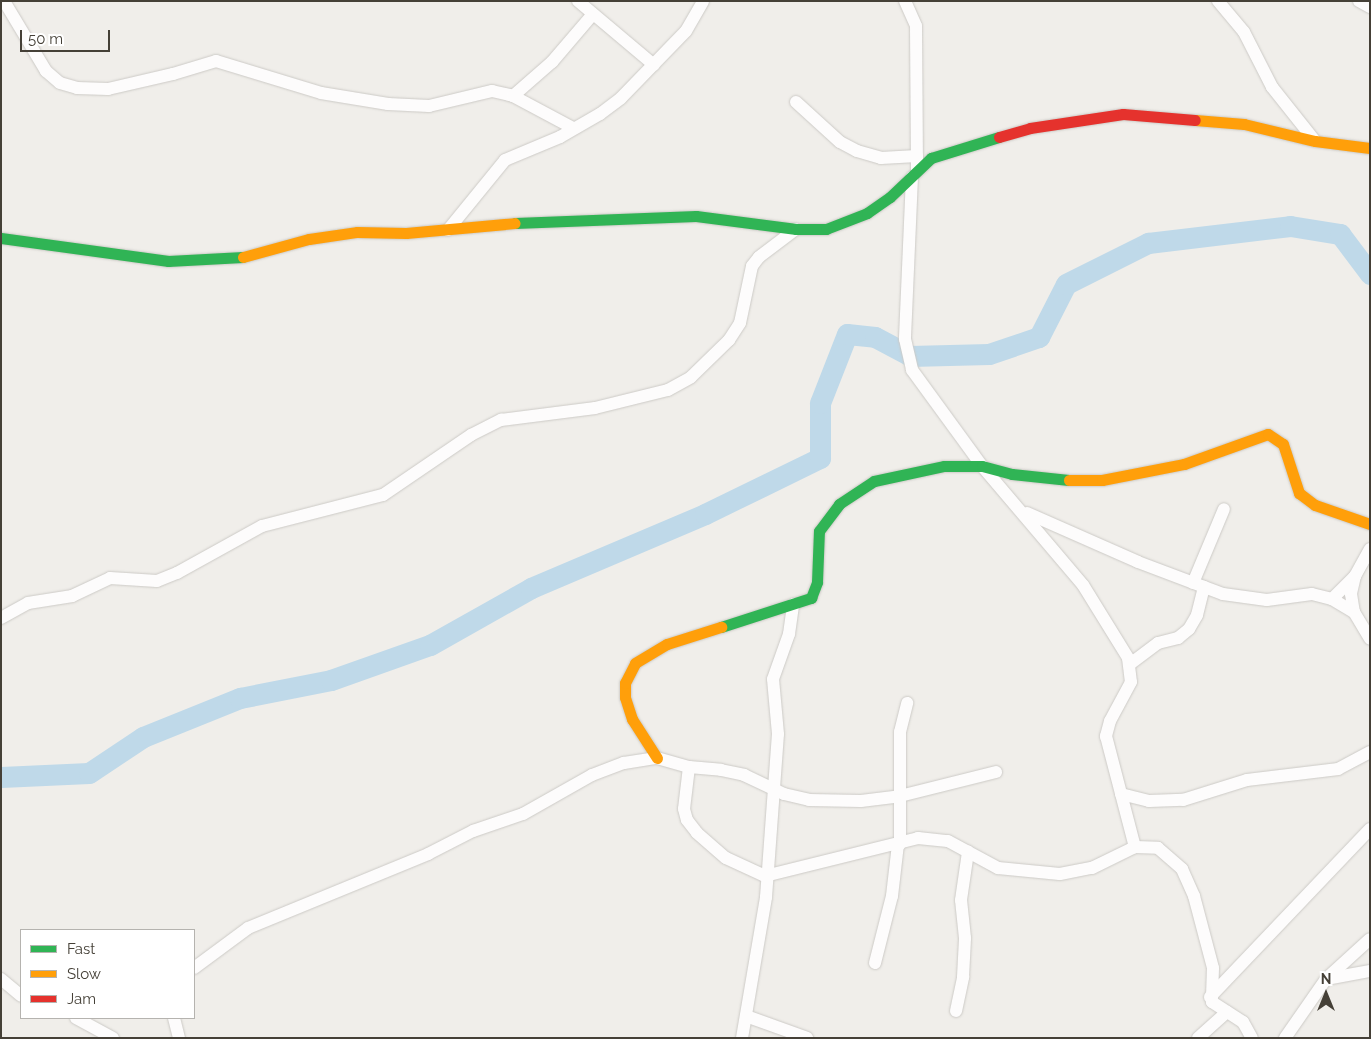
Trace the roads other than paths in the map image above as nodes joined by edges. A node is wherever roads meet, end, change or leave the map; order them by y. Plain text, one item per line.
1 (4, 1) edge
2 (578, 1) edge
3 (703, 1) edge
4 (905, 1) edge
5 (1218, 1) edge
6 (1359, 1) edge
7 (1370, 7) edge
8 (593, 14) junction
9 (654, 65) junction
10 (513, 96) junction
11 (796, 102) dead end
12 (573, 128) junction
13 (1315, 140) junction
14 (1370, 148) edge
15 (917, 156) junction
16 (914, 174) junction
17 (448, 230) junction
18 (796, 230) junction
19 (1, 238) edge
20 (982, 466) junction
21 (1224, 510) dead end
22 (1023, 512) junction
23 (1370, 524) edge
24 (1370, 549) edge
25 (1355, 576) junction
26 (1198, 585) junction
27 (1332, 599) junction
28 (793, 604) junction
29 (1354, 612) junction
30 (1, 618) edge
31 (1370, 638) edge
32 (1130, 664) junction
33 (907, 702) dead end
34 (1370, 752) edge
35 (657, 758) junction
36 (689, 767) junction
37 (996, 772) dead end
38 (772, 788) junction
39 (1122, 794) junction
40 (900, 796) junction
41 (1370, 829) edge
42 (899, 844) junction
43 (1136, 847) junction
44 (968, 852) junction
45 (765, 876) junction
46 (1370, 939) edge
47 (875, 963) dead end
48 (195, 967) edge
49 (1370, 972) edge
50 (1, 979) edge
51 (1326, 979) junction
52 (20, 995) edge
53 (1210, 997) junction
54 (956, 1011) dead end
55 (1227, 1012) junction
56 (746, 1016) junction
57 (78, 1019) edge
58 (174, 1019) edge
59 (114, 1038) edge
60 (179, 1038) edge
61 (742, 1038) edge
62 (807, 1038) edge
63 (1198, 1038) edge
64 (1252, 1038) edge
65 (1284, 1038) edge

1 - 10 street
2 - 8 street
3 - 9 street
4 - 15 street
5 - 13 street
6 - 7 street
8 - 9 street
8 - 10 street
9 - 12 street
10 - 12 street
11 - 15 street
12 - 17 street
13 - 14 street
13 - 16 street
15 - 16 street
16 - 18 street
16 - 20 street
17 - 18 street
17 - 19 street
18 - 30 street
20 - 22 street
20 - 23 street
20 - 28 street
21 - 26 street
22 - 26 street
22 - 32 street
24 - 25 street
25 - 27 street
25 - 29 street
26 - 27 street
26 - 32 street
27 - 29 street
28 - 35 street
28 - 38 street
29 - 31 street
32 - 39 street
33 - 40 street
34 - 39 street
35 - 36 street
35 - 48 street
36 - 38 street
36 - 45 street
37 - 40 street
38 - 40 street
38 - 45 street
39 - 43 street
40 - 42 street
41 - 53 street
42 - 44 street
42 - 45 street
42 - 47 street
43 - 44 street
43 - 53 street
44 - 54 street
45 - 56 street
46 - 51 street
49 - 51 street
50 - 52 street
51 - 65 street
53 - 55 street
55 - 63 street
55 - 64 street
56 - 61 street
56 - 62 street
57 - 59 street
58 - 60 street

